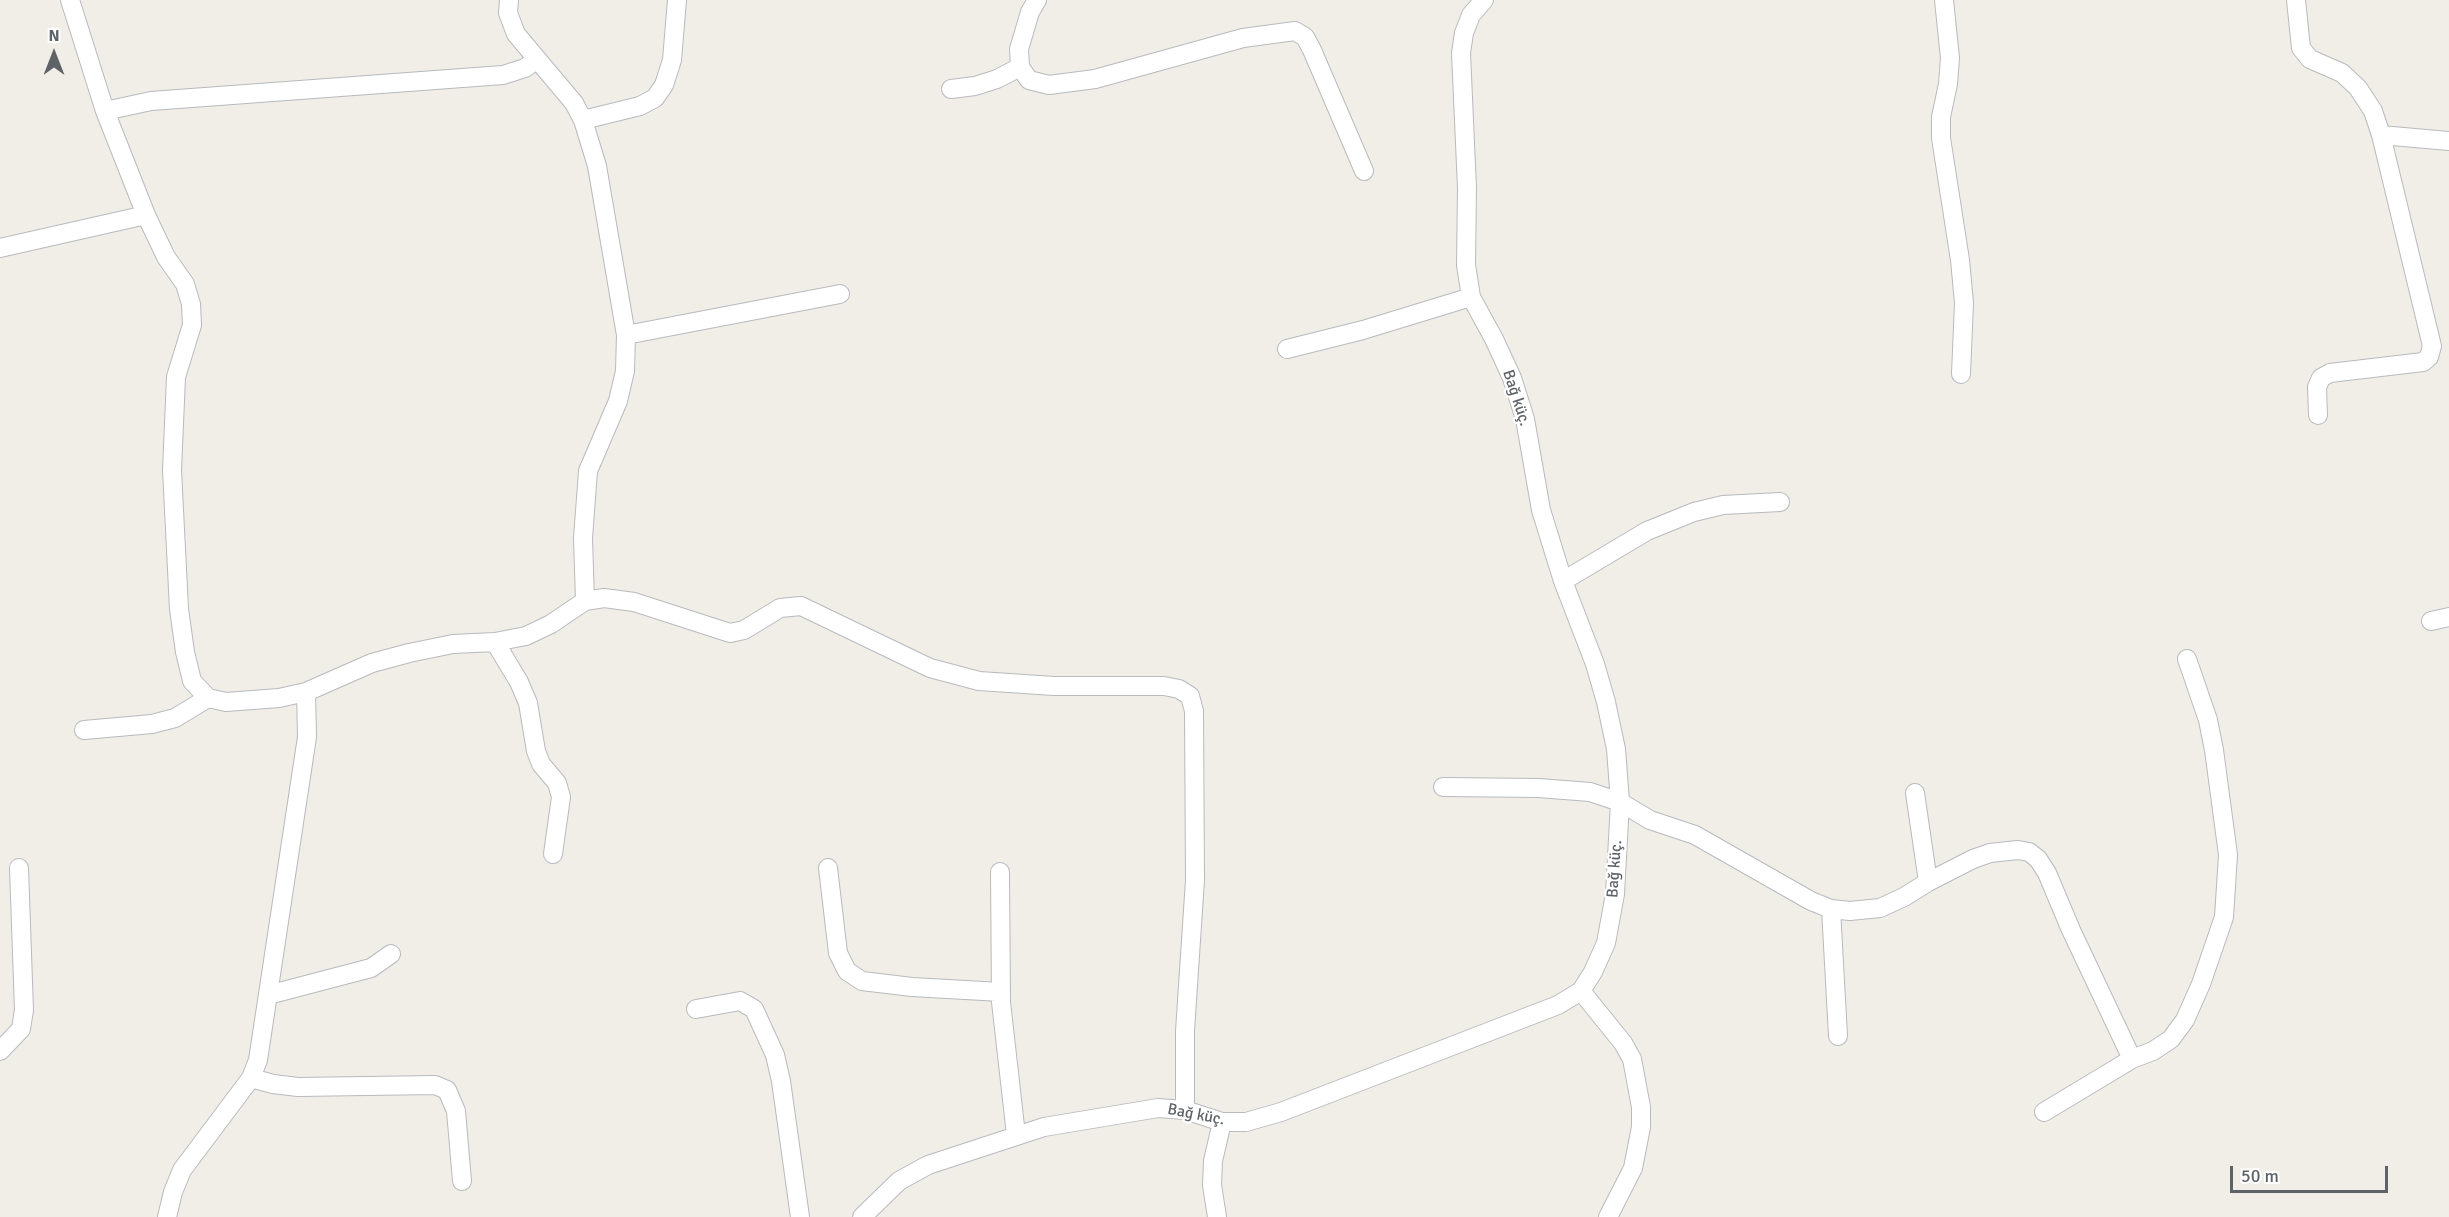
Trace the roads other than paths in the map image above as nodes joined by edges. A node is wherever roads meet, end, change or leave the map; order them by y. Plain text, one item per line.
1 (70, 0) edge
2 (509, 0) edge
3 (678, 0) edge
4 (1037, 0) edge
5 (1484, 0) edge
6 (1944, 0) edge
7 (2296, 0) edge
8 (536, 60) junction
9 (1020, 67) junction
10 (951, 89) dead end
11 (105, 111) junction
12 (583, 120) junction
13 (2381, 135) junction
14 (2449, 141) edge
15 (1364, 171) dead end
16 (146, 215) junction
17 (0, 248) edge
18 (840, 294) dead end
19 (1471, 297) junction
20 (626, 335) junction
21 (1287, 349) dead end
22 (1961, 374) dead end
23 (2318, 415) dead end
24 (1780, 502) dead end
25 (1563, 580) junction
26 (585, 600) junction
27 (495, 642) junction
28 (2187, 659) dead end
29 (306, 692) junction
30 (208, 698) junction
31 (84, 730) dead end
32 (1443, 787) dead end
33 (1915, 793) dead end
34 (1620, 802) junction
35 (553, 854) dead end
36 (19, 868) dead end
37 (828, 868) dead end
38 (1000, 872) dead end
39 (1928, 882) junction
40 (1831, 909) junction
41 (391, 954) dead end
42 (1581, 991) junction
43 (1001, 992) junction
44 (268, 995) junction
45 (696, 1009) dead end
46 (1838, 1036) dead end
47 (0, 1051) edge
48 (2132, 1059) junction
49 (251, 1078) junction
50 (1185, 1110) junction
51 (2044, 1112) dead end
52 (1222, 1122) junction
53 (1016, 1135) junction
54 (462, 1181) dead end
55 (167, 1217) edge
56 (800, 1217) edge
57 (862, 1217) edge
58 (1216, 1217) edge
59 (1608, 1217) edge

1 - 11 street
2 - 8 street
3 - 12 street
4 - 9 street
5 - 19 street, Bağ küç.
6 - 22 street
7 - 13 street
8 - 11 street
8 - 12 street
9 - 10 street
9 - 15 street
11 - 16 street
12 - 20 street
13 - 14 street
13 - 23 street
16 - 17 street
16 - 30 street
18 - 20 street
19 - 21 street
19 - 25 street, Bağ küç.
20 - 26 street
24 - 25 street
25 - 34 street, Bağ küç.
26 - 27 street
26 - 50 street
27 - 29 street
27 - 35 street
28 - 48 street
29 - 30 street
29 - 44 street
30 - 31 street
32 - 34 street
33 - 39 street
34 - 40 street
34 - 42 street, Bağ küç.
36 - 47 street
37 - 43 street
38 - 43 street
39 - 40 street
39 - 48 street
40 - 46 street
41 - 44 street
42 - 52 street, Bağ küç.
42 - 59 street
43 - 53 street
44 - 49 street
45 - 56 street
48 - 51 street
49 - 54 street
49 - 55 street
50 - 52 street, Bağ küç.
50 - 53 street, Bağ küç.
52 - 58 street
53 - 57 street, Bağ küç.

